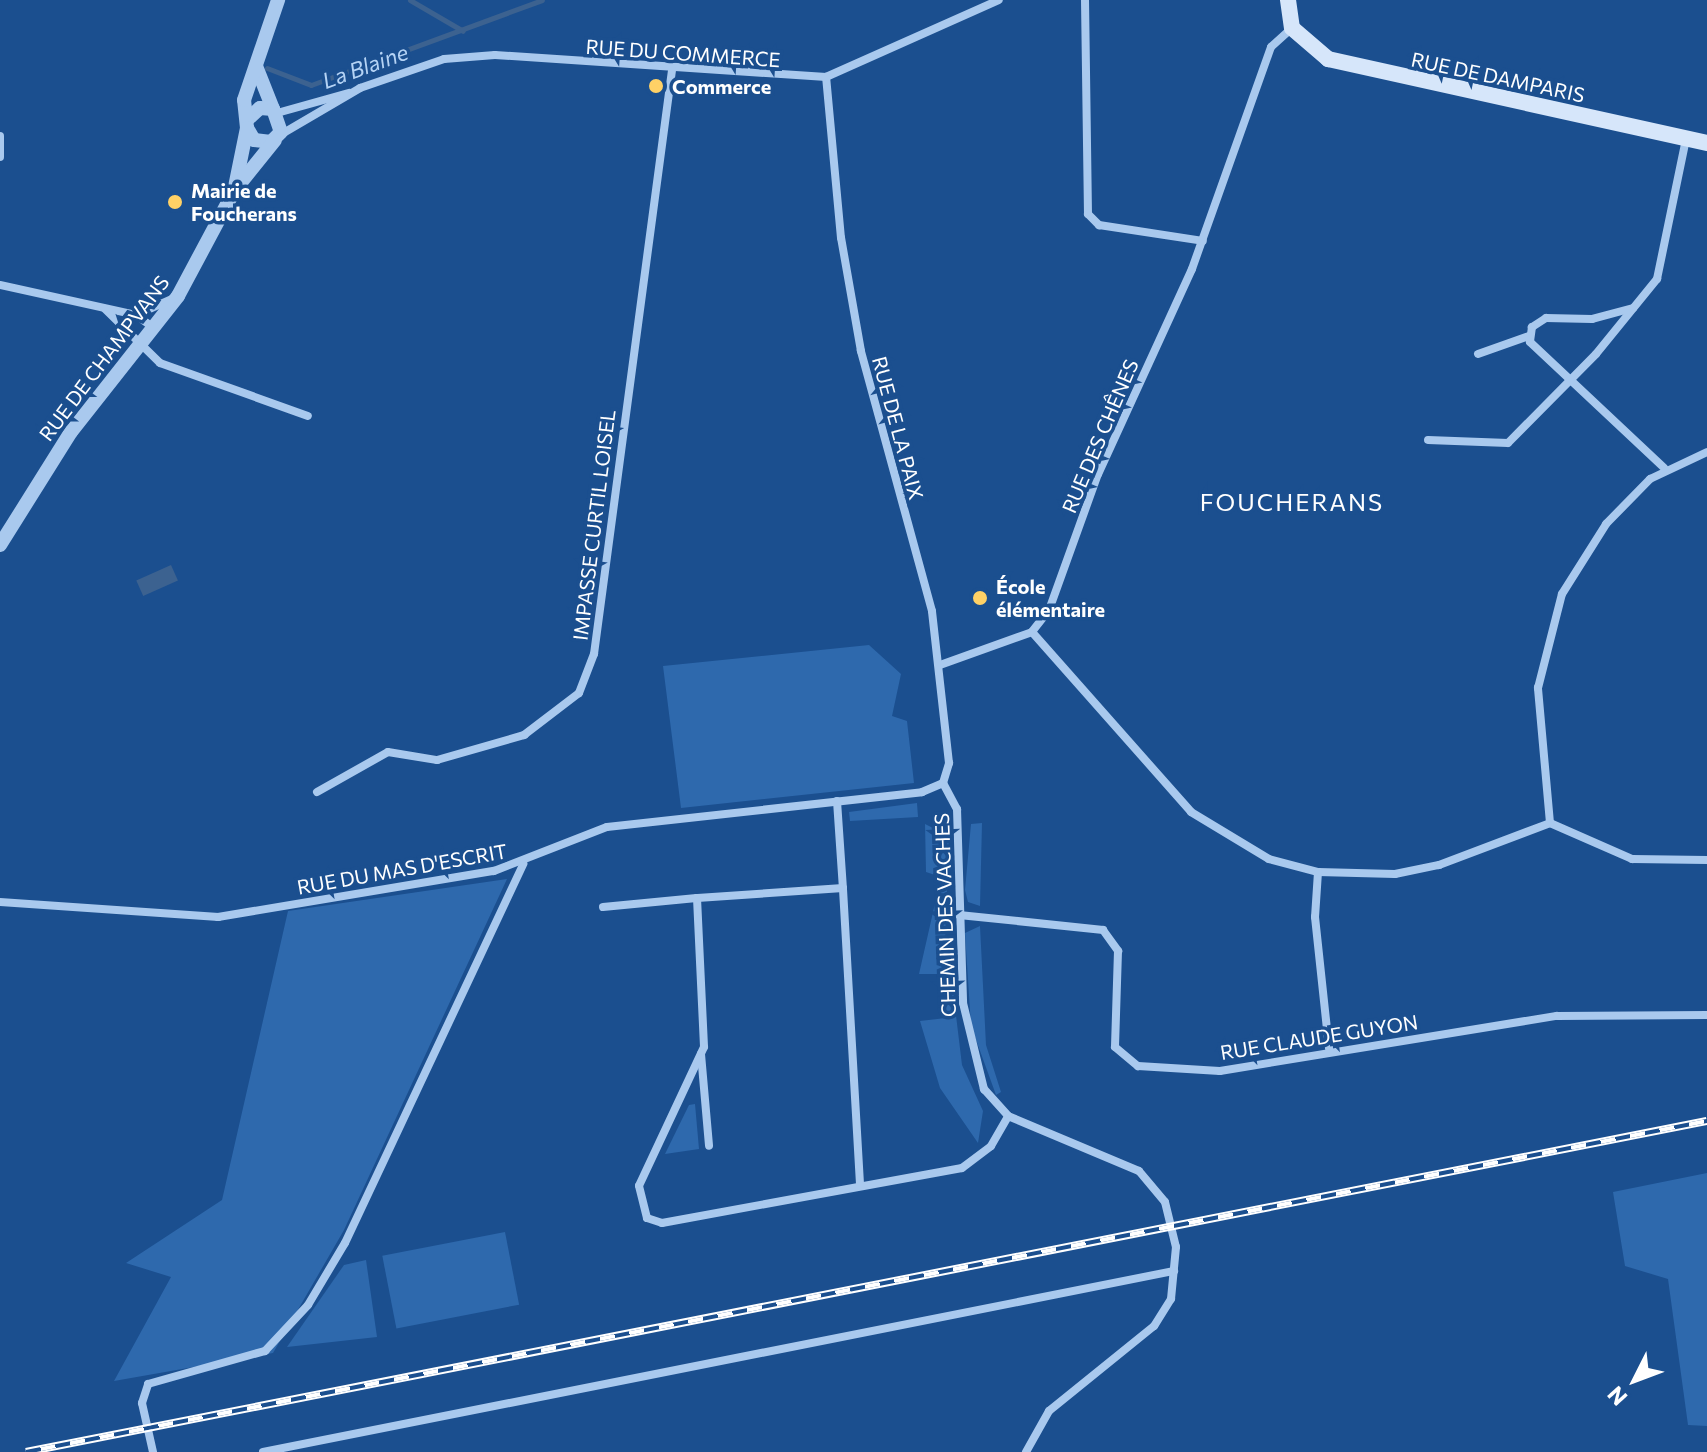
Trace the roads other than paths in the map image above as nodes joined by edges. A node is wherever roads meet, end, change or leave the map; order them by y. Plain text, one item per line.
1 (278, 0) edge
2 (999, 0) edge
3 (1085, 0) edge
4 (1288, 0) edge
5 (1292, 28) junction
6 (256, 63) junction
7 (672, 70) junction
8 (826, 77) junction
9 (353, 91) junction
10 (275, 111) junction
11 (247, 124) junction
12 (0, 136) edge
13 (277, 138) junction
14 (1686, 139) junction
15 (1707, 143) edge
16 (0, 157) edge
17 (234, 191) junction
18 (1203, 241) junction
19 (0, 285) edge
20 (178, 296) junction
21 (1634, 307) junction
22 (105, 309) junction
23 (136, 315) junction
24 (154, 328) junction
25 (1529, 336) junction
26 (138, 345) junction
27 (1478, 354) dead end
28 (1573, 378) junction
29 (308, 416) dead end
30 (1428, 440) dead end
31 (1707, 452) edge
32 (1664, 468) junction
33 (0, 545) edge
34 (1032, 632) junction
35 (940, 665) junction
36 (943, 783) junction
37 (317, 792) dead end
38 (837, 801) junction
39 (1550, 823) junction
40 (1707, 860) edge
41 (523, 864) junction
42 (1318, 872) junction
43 (843, 888) junction
44 (697, 898) junction
45 (0, 902) edge
46 (603, 907) dead end
47 (959, 915) junction
48 (1707, 1015) edge
49 (1329, 1048) junction
50 (701, 1053) junction
51 (1008, 1116) junction
52 (709, 1146) dead end
53 (860, 1184) junction
54 (1174, 1271) junction
55 (153, 1452) edge
56 (263, 1452) edge
57 (1026, 1452) edge

1 - 6 street, RUE DE CHAMPVANS
2 - 8 street, RUE DU COMMERCE
3 - 18 street
4 - 5 main road
5 - 14 main road, RUE DE DAMPARIS
5 - 18 street, RUE DES CHÊNES
6 - 10 street
6 - 11 street, RUE DE CHAMPVANS
7 - 8 street, RUE DU COMMERCE
7 - 9 street, RUE DU COMMERCE
7 - 37 street, IMPASSE CURTIL LOISEL
8 - 35 street, RUE DE LA PAIX
9 - 10 street, RUE DU COMMERCE
9 - 13 street, RUE DU COMMERCE
10 - 11 street
10 - 13 street
11 - 13 street
11 - 17 street, RUE DE CHAMPVANS
12 - 16 street
13 - 17 street, RUE DE CHAMPVANS
14 - 15 main road, RUE DE DAMPARIS
14 - 21 street
17 - 20 street, RUE DE CHAMPVANS
18 - 34 street, RUE DES CHÊNES
19 - 22 street
20 - 23 street
20 - 24 street, RUE DE CHAMPVANS
21 - 25 street
21 - 28 street
22 - 23 street
22 - 26 street
23 - 24 street
24 - 26 street, RUE DE CHAMPVANS
25 - 27 street
25 - 28 street
26 - 29 street
26 - 33 street, RUE DE CHAMPVANS
28 - 30 street
28 - 32 street
31 - 32 street
32 - 39 street
34 - 35 street
34 - 42 street
35 - 36 street, RUE DE LA PAIX
36 - 38 street, RUE DU MAS D'ESCRIT
36 - 47 street, CHEMIN DES VACHES
38 - 41 street, RUE DU MAS D'ESCRIT
38 - 43 street
39 - 40 street
39 - 42 street
41 - 45 street, RUE DU MAS D'ESCRIT
41 - 55 street
42 - 49 street
43 - 44 street
43 - 53 street
44 - 46 street
44 - 50 street
47 - 49 street, RUE CLAUDE GUYON
47 - 51 street, CHEMIN DES VACHES
48 - 49 street, RUE CLAUDE GUYON
50 - 52 street
50 - 53 street
51 - 53 street
51 - 54 street
54 - 56 street
54 - 57 street

